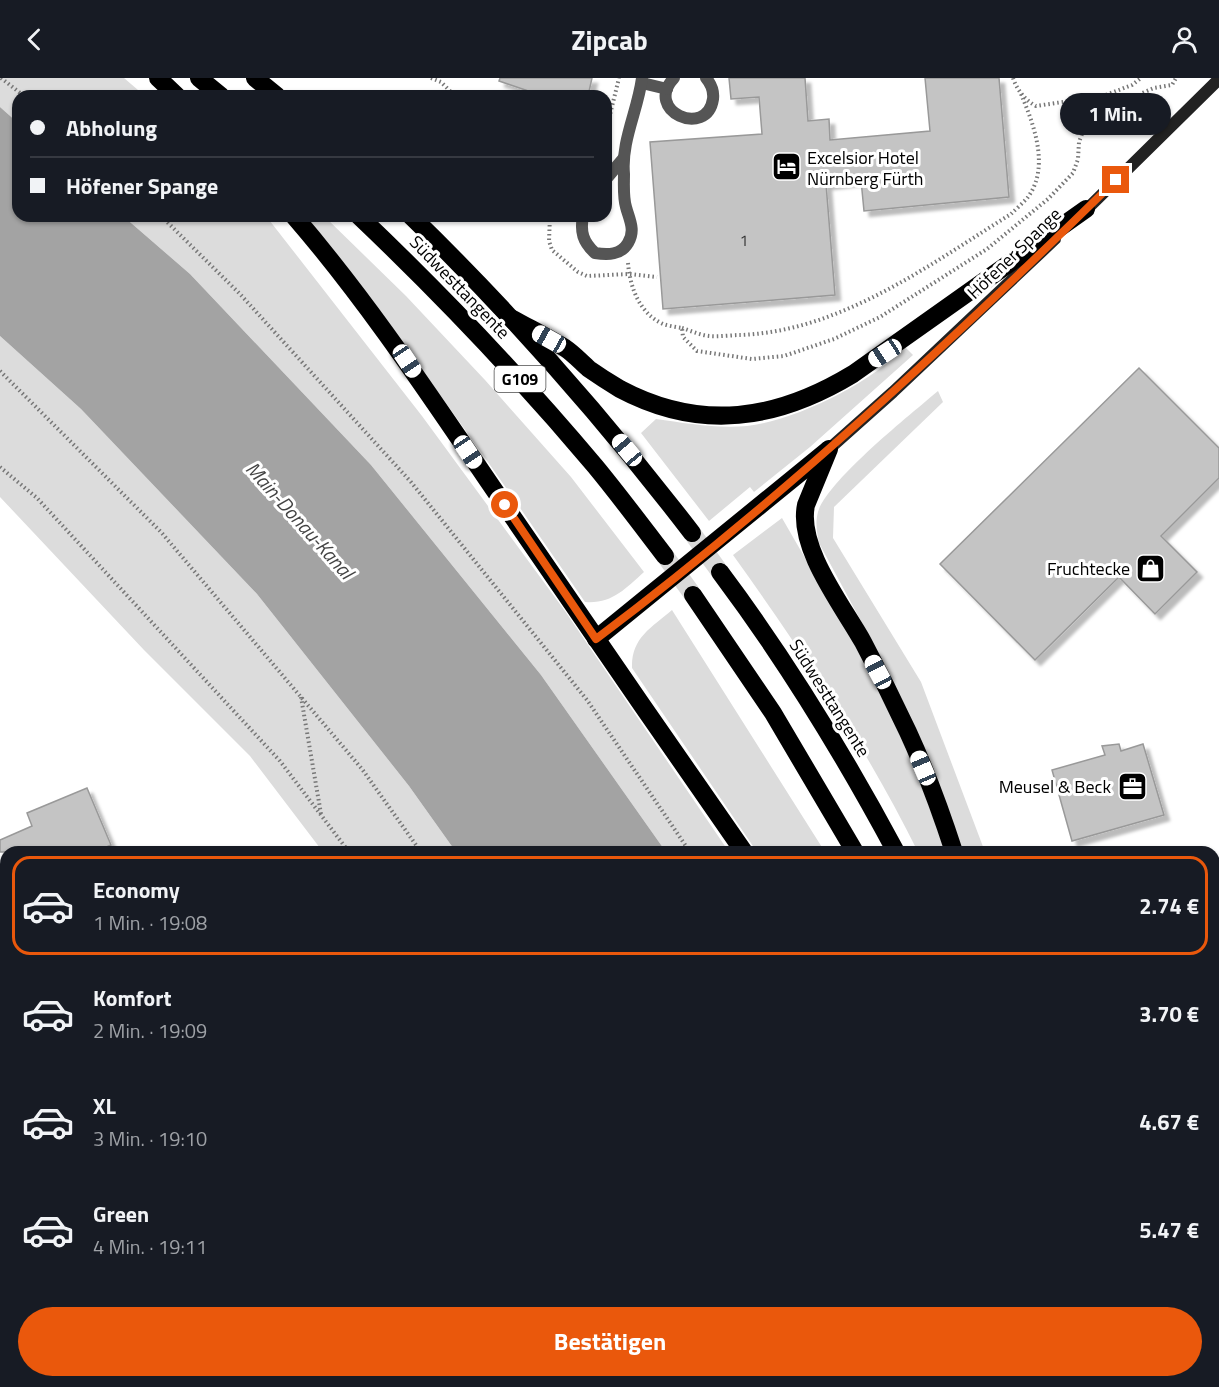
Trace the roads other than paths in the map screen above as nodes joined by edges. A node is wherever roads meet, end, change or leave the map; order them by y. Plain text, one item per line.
1 (158, 78) edge
2 (199, 78) edge
3 (255, 78) edge
4 (706, 78) edge
5 (1219, 79) edge
6 (642, 80) edge
7 (670, 83) edge
8 (171, 90) edge
9 (214, 90) edge
10 (270, 90) edge
11 (623, 159) junction
12 (612, 173) edge
13 (1086, 209) junction
14 (299, 222) edge
15 (365, 222) edge
16 (417, 222) edge
17 (582, 222) edge
18 (513, 319) junction
19 (829, 448) junction
20 (692, 533) tunnel mouth
21 (665, 556) tunnel mouth
22 (720, 572) tunnel mouth
23 (693, 595) tunnel mouth
24 (596, 639) junction
25 (740, 846) edge
26 (851, 846) edge
27 (893, 846) edge
28 (952, 846) edge

1 - 8 highway
2 - 9 highway
3 - 10 highway
4 - 7 street
5 - 13 main road, Höfener Spange
6 - 7 street
6 - 11 street
11 - 12 street
11 - 17 street
13 - 18 highway
13 - 19 main road, Höfener Spange
14 - 24 highway
15 - 21 highway, Südwesttangente / G109
16 - 18 highway, Südwesttangente / G109
18 - 20 highway, Südwesttangente / G109
19 - 24 highway
19 - 28 highway
22 - 27 highway, Südwesttangente
23 - 26 highway
24 - 25 highway

